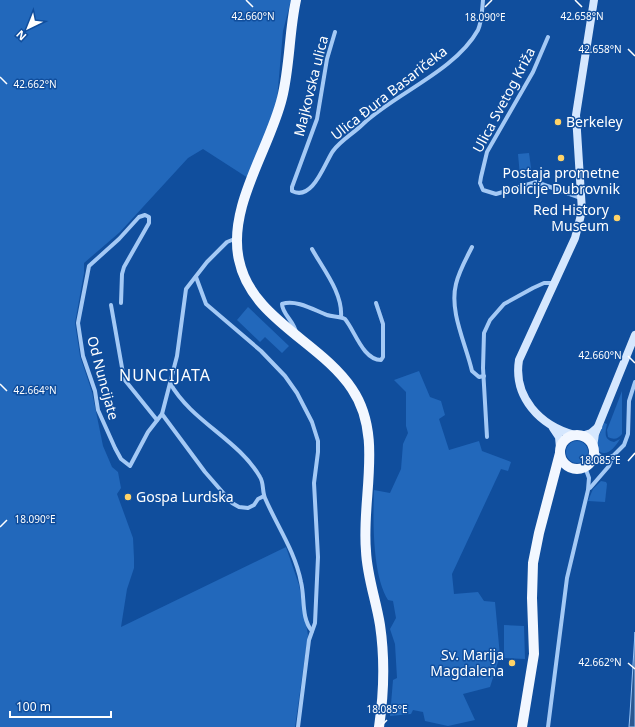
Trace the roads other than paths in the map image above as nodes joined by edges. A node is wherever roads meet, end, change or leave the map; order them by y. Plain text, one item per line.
1 (296, 0) edge
2 (484, 0) edge
3 (594, 0) edge
4 (335, 32) dead end
5 (548, 37) dead end
6 (292, 191) joint
7 (582, 198) junction
8 (237, 238) junction
9 (472, 247) dead end
10 (312, 249) dead end
11 (196, 277) junction
12 (555, 283) junction
13 (121, 303) dead end
14 (376, 303) dead end
15 (111, 305) dead end
16 (341, 317) junction
17 (296, 335) junction
18 (635, 335) edge
19 (484, 376) junction
20 (635, 382) edge
21 (169, 383) junction
22 (162, 414) junction
23 (157, 420) junction
24 (551, 426) junction
25 (598, 426) junction
26 (578, 436) junction
27 (487, 437) dead end
28 (593, 448) junction
29 (560, 451) junction
30 (613, 456) junction
31 (606, 458) junction
32 (587, 465) junction
33 (572, 468) junction
34 (551, 488) junction
35 (588, 490) junction
36 (264, 496) junction
37 (312, 632) junction
38 (298, 727) edge
39 (379, 727) edge
40 (522, 727) edge
41 (548, 727) edge

1 - 8 main road
2 - 6 street, Ulica Đura Basaričeka
3 - 7 street
4 - 6 street, Majkovska ulica
5 - 7 street, Ulica Svetog Križa
7 - 12 street
8 - 11 street, Od Nuncijate
8 - 17 main road
9 - 19 street
10 - 16 street
11 - 21 street, Od Nuncijate
11 - 37 street
12 - 19 street
12 - 24 street
13 - 23 street, Od Nuncijate
14 - 16 street
15 - 23 street, Od Nuncijate
16 - 17 street
17 - 39 main road
18 - 25 street
19 - 27 street
20 - 30 street
21 - 22 street, Od Nuncijate
21 - 36 street
22 - 23 street, Od Nuncijate
22 - 36 street
24 - 26 street
24 - 29 street
25 - 26 street
25 - 28 street
26 - 28 main road
26 - 29 main road
28 - 31 street
28 - 32 main road
29 - 33 main road
29 - 34 main road
30 - 31 street
30 - 35 street
31 - 32 street
32 - 33 main road
32 - 35 street
33 - 34 main road
34 - 40 main road
35 - 41 street
36 - 37 street
37 - 38 street

